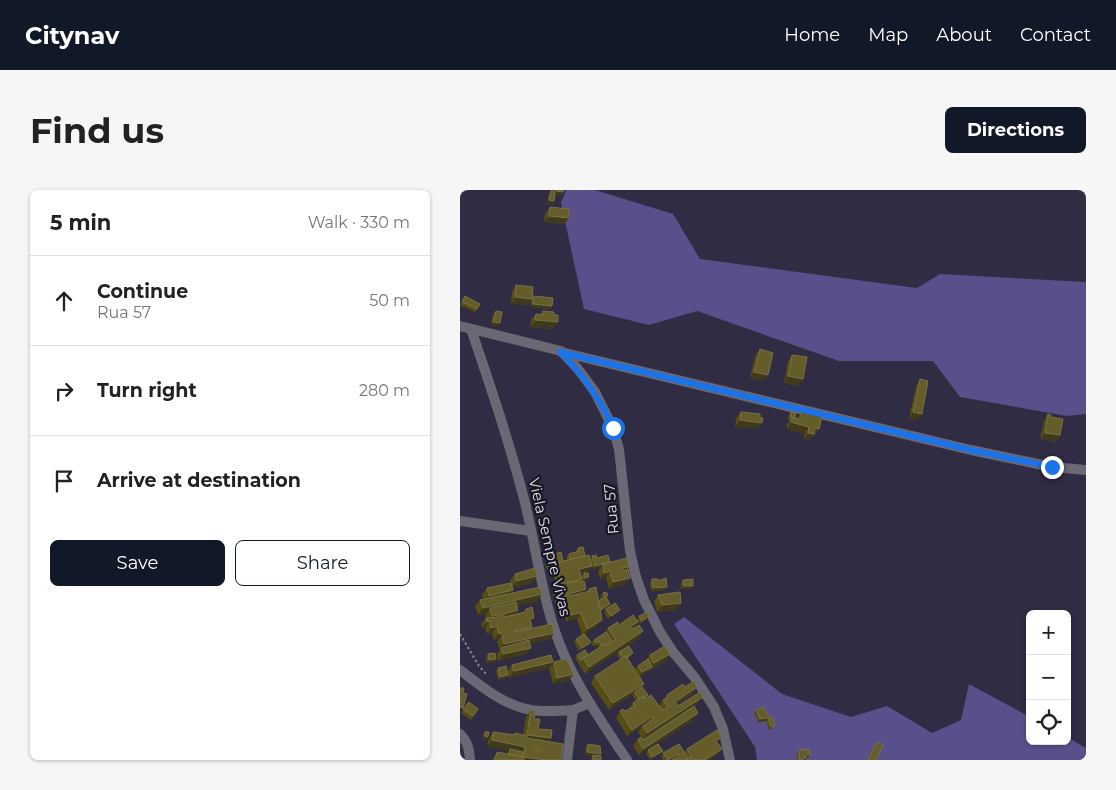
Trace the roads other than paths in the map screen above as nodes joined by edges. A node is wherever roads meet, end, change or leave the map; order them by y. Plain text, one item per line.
1 (460, 326) edge
2 (471, 329) junction
3 (560, 352) junction
4 (1086, 470) edge
5 (460, 521) edge
6 (531, 531) junction
7 (460, 670) edge
8 (590, 704) junction
9 (574, 710) junction
10 (460, 734) edge
11 (470, 760) edge
12 (567, 760) edge
13 (627, 760) edge
14 (730, 760) edge

1 - 2 street, Rua 57
2 - 3 street, Rua 57
2 - 6 street, Viela Sempre Vivas
3 - 4 street
3 - 14 street, Rua 57
5 - 6 street
6 - 8 street, Viela Sempre Vivas
7 - 9 street
8 - 9 street
8 - 13 street, Viela Sempre Vivas
9 - 12 street
10 - 11 street

